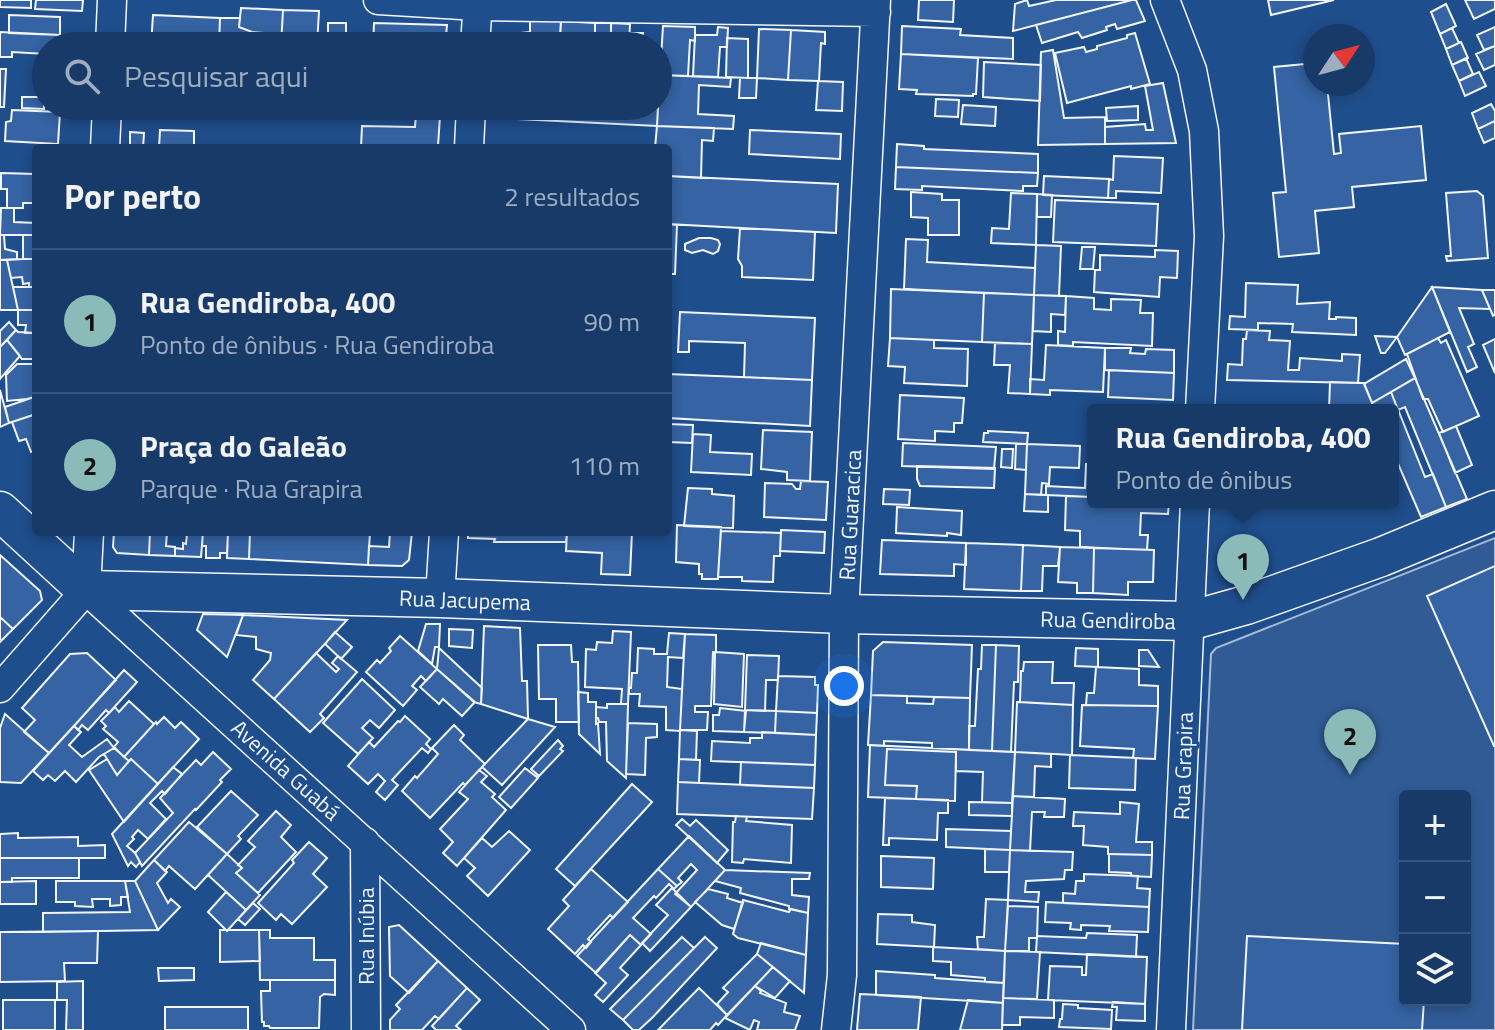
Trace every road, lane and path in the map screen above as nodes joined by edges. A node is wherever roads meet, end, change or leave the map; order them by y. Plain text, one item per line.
1 (112, 0) edge
2 (378, 0) edge
3 (1165, 0) edge
4 (478, 3) edge
5 (876, 6) edge
6 (111, 32) edge
7 (476, 32) edge
8 (106, 120) edge
9 (470, 120) edge
10 (105, 144) edge
11 (469, 144) edge
12 (1200, 404) edge
13 (1195, 508) edge
14 (1495, 510) edge
15 (0, 511) edge
16 (89, 536) edge
17 (444, 536) edge
18 (86, 590) junction
19 (440, 598) junction
20 (844, 614) junction
21 (1189, 621) junction
22 (0, 688) edge
23 (365, 842) junction
24 (366, 1030) edge
25 (571, 1030) edge
26 (836, 1030) edge
27 (1171, 1030) edge

1 - 6 street
2 - 4 street
3 - 12 street
4 - 5 street
4 - 7 street
5 - 20 street, Rua Guaracica
8 - 10 street
9 - 11 street
13 - 21 street, Rua Grapira
14 - 21 street, Rua Gendiroba
15 - 18 street, Avenida Guabá
16 - 18 street
17 - 19 street
18 - 19 street, Rua Jacupema
18 - 22 street
18 - 23 street, Avenida Guabá
19 - 20 street, Rua Jacupema
20 - 21 street, Rua Gendiroba
20 - 26 street, Rua Guaracica
21 - 27 street, Rua Grapira
23 - 24 street, Rua Inúbia
23 - 25 street, Avenida Guabá

